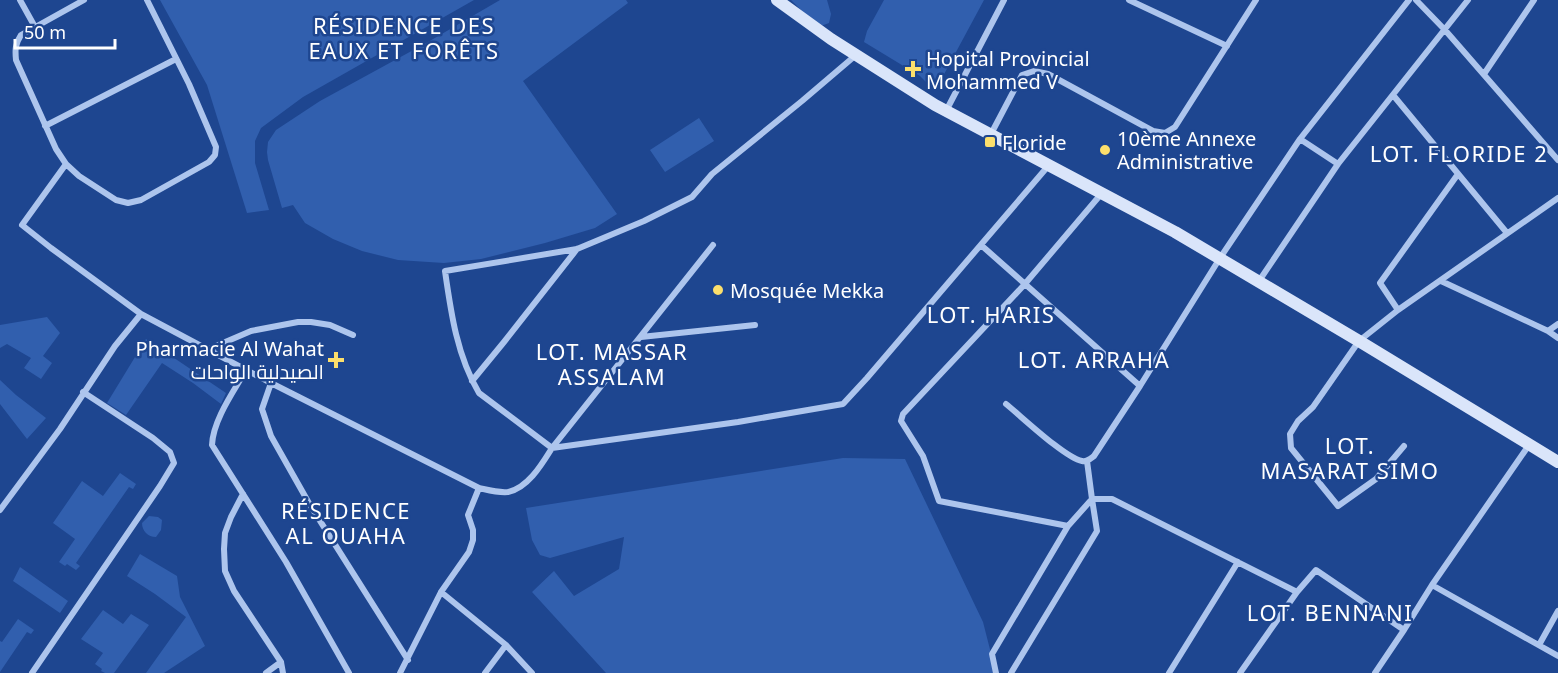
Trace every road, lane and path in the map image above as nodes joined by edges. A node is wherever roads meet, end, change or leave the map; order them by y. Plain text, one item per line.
1 (21, 0) edge
2 (84, 0) edge
3 (147, 0) edge
4 (777, 0) edge
5 (1004, 0) edge
6 (1130, 0) edge
7 (1256, 0) edge
8 (1409, 0) edge
9 (1416, 0) edge
10 (1468, 0) edge
11 (1534, 0) edge
12 (35, 27) junction
13 (1445, 30) junction
14 (1227, 46) junction
15 (856, 54) junction
16 (176, 59) junction
17 (1484, 75) junction
18 (1393, 95) junction
19 (946, 111) junction
20 (45, 126) junction
21 (991, 134) junction
22 (1300, 139) junction
23 (1558, 160) edge
24 (66, 164) junction
25 (1338, 164) junction
26 (1049, 165) junction
27 (1458, 174) junction
28 (1102, 193) junction
29 (1558, 198) edge
30 (1507, 233) junction
31 (981, 245) junction
32 (713, 246) dead end
33 (577, 249) junction
34 (1220, 258) junction
35 (1259, 281) junction
36 (1441, 281) junction
37 (1024, 285) junction
38 (1398, 310) junction
39 (141, 314) junction
40 (1558, 324) edge
41 (754, 325) dead end
42 (1548, 332) junction
43 (353, 335) dead end
44 (641, 337) junction
45 (1558, 338) edge
46 (1359, 341) junction
47 (209, 350) junction
48 (246, 370) junction
49 (472, 381) junction
50 (271, 383) junction
51 (1140, 386) junction
52 (83, 392) junction
53 (1006, 404) dead end
54 (1530, 444) junction
55 (1404, 447) dead end
56 (552, 448) junction
57 (1087, 461) junction
58 (1558, 462) edge
59 (479, 488) junction
60 (243, 494) junction
61 (1092, 499) junction
62 (0, 510) edge
63 (1068, 526) junction
64 (1238, 562) junction
65 (1432, 585) junction
66 (441, 592) junction
67 (1297, 592) junction
68 (1558, 610) edge
69 (1404, 630) junction
70 (506, 645) junction
71 (1539, 645) junction
72 (1558, 656) edge
73 (408, 660) junction
74 (281, 662) junction
75 (32, 673) edge
76 (266, 673) edge
77 (283, 673) edge
78 (349, 673) edge
79 (400, 673) edge
80 (485, 673) edge
81 (532, 673) edge
82 (996, 673) edge
83 (1011, 673) edge
84 (1169, 673) edge
85 (1240, 673) edge
86 (1375, 673) edge

1 - 12 street
2 - 12 street
3 - 16 street
4 - 15 street
5 - 19 street
6 - 14 street
7 - 14 street
8 - 22 street
9 - 13 street
10 - 13 street
11 - 17 street
12 - 20 street
13 - 17 street
13 - 18 street
14 - 21 street
15 - 19 street
15 - 33 street
16 - 20 street
16 - 24 street
17 - 23 street
18 - 25 street
18 - 27 street
19 - 21 street
20 - 24 street
21 - 26 street
22 - 25 street
22 - 34 street
24 - 39 street
25 - 35 street
26 - 28 street
26 - 31 street
27 - 30 street
27 - 38 street
28 - 34 street
28 - 37 street
29 - 30 street
30 - 36 street
31 - 37 street
31 - 56 street
32 - 44 street
33 - 49 street
33 - 49 street
34 - 35 street
34 - 51 street
35 - 46 street
36 - 38 street
36 - 42 street
37 - 51 street
37 - 63 street
38 - 46 street
39 - 47 street
39 - 52 street
40 - 42 street
41 - 44 street
42 - 45 street
43 - 47 street
44 - 56 street
46 - 54 street
46 - 55 street
47 - 48 street
48 - 50 street
48 - 60 street
49 - 56 street
50 - 59 street
50 - 73 street
51 - 57 street
52 - 62 street
52 - 75 street
53 - 57 street
54 - 58 street
54 - 65 street
56 - 59 street
57 - 61 street
59 - 66 street
60 - 74 street
60 - 78 street
61 - 63 street
61 - 64 street
61 - 83 street
63 - 82 street
64 - 67 street
64 - 84 street
65 - 69 street
65 - 71 street
66 - 70 street
66 - 73 street
67 - 69 street
67 - 85 street
68 - 71 street
69 - 86 street
70 - 80 street
70 - 81 street
71 - 72 street
73 - 79 street
74 - 76 street
74 - 77 street

